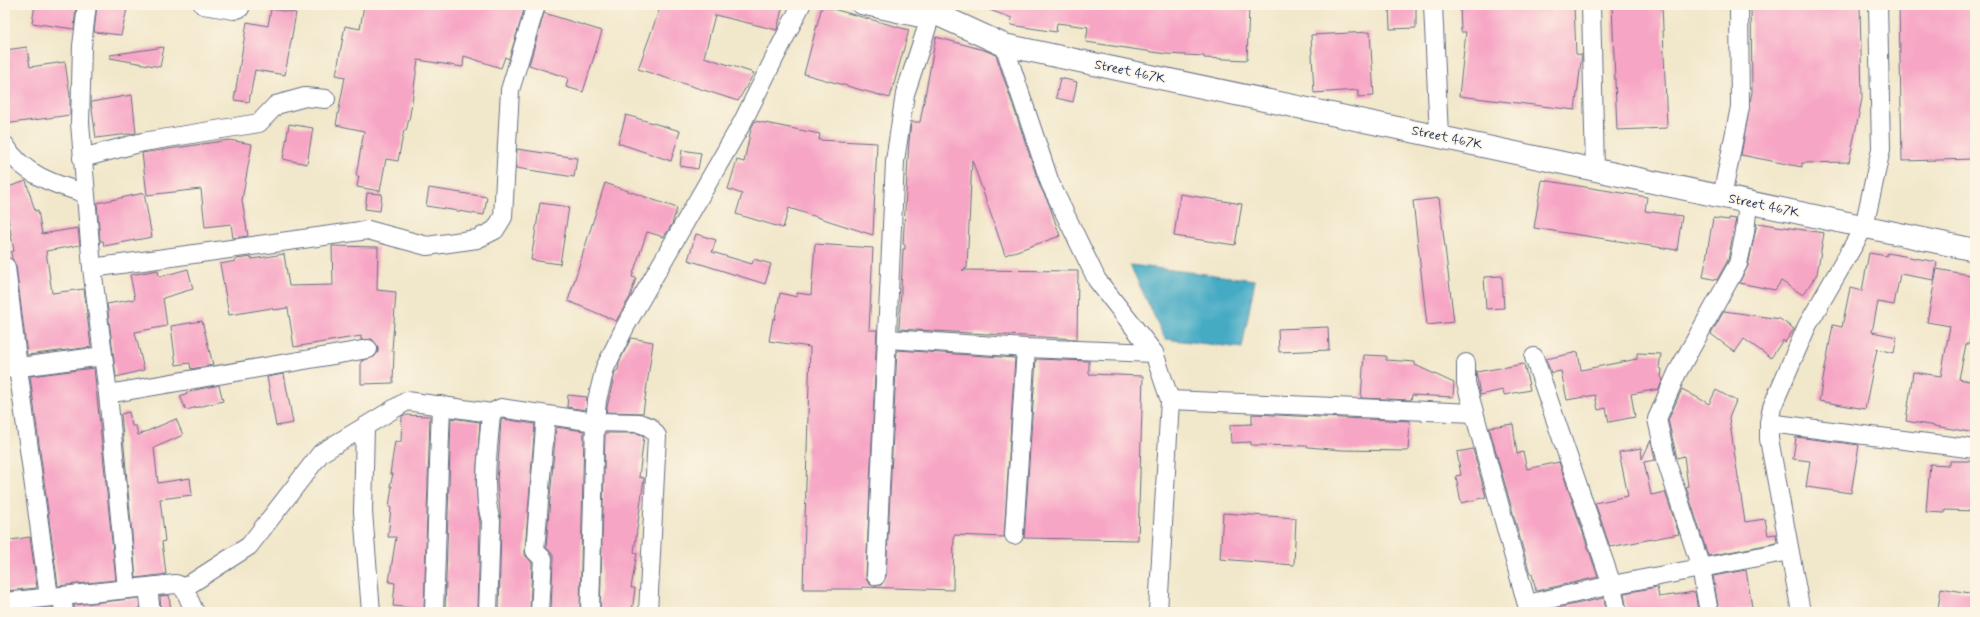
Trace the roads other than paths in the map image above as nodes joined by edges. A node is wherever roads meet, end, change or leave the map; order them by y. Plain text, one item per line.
1 (87, 5) edge
2 (203, 5) edge
3 (241, 5) edge
4 (536, 5) edge
5 (801, 5) edge
6 (861, 5) edge
7 (1433, 5) edge
8 (1591, 5) edge
9 (1739, 5) edge
10 (1878, 5) edge
11 (931, 8) edge
12 (1004, 45) junction
13 (326, 99) dead end
14 (1438, 136) junction
15 (5, 145) edge
16 (82, 158) junction
17 (1595, 170) junction
18 (85, 193) junction
19 (1722, 197) junction
20 (1748, 203) junction
21 (1864, 227) junction
22 (1975, 250) edge
23 (6, 267) dead end
24 (92, 268) junction
25 (888, 339) junction
26 (1026, 348) junction
27 (368, 349) dead end
28 (1154, 353) junction
29 (103, 356) junction
30 (1534, 357) dead end
31 (1466, 363) dead end
32 (11, 369) edge
33 (108, 394) junction
34 (1170, 400) junction
35 (441, 406) junction
36 (492, 413) junction
37 (1474, 413) junction
38 (546, 415) junction
39 (595, 422) junction
40 (1769, 423) junction
41 (365, 427) junction
42 (1975, 449) edge
43 (1014, 535) dead end
44 (1789, 551) junction
45 (1701, 568) junction
46 (876, 576) dead end
47 (1612, 585) junction
48 (148, 588) junction
49 (184, 588) junction
50 (127, 589) junction
51 (5, 602) edge
52 (58, 602) edge
53 (1528, 608) edge
54 (150, 612) edge
55 (195, 612) edge
56 (371, 612) edge
57 (434, 612) edge
58 (488, 612) edge
59 (540, 612) edge
60 (590, 612) edge
61 (648, 612) edge
62 (1158, 612) edge
63 (1617, 612) edge
64 (1709, 612) edge
65 (1801, 612) edge

1 - 16 street
2 - 3 street
4 - 24 street
5 - 39 street
6 - 11 street
7 - 14 street
8 - 17 street
9 - 19 street
10 - 21 street
11 - 12 street, Street 467K
11 - 25 street
12 - 14 street, Street 467K
12 - 28 street
13 - 16 street
14 - 17 street, Street 467K
15 - 18 street
16 - 18 street
17 - 19 street, Street 467K
18 - 24 street
19 - 20 street, Street 467K
20 - 21 street, Street 467K
20 - 45 street
21 - 22 street, Street 467K
21 - 40 street
23 - 32 street
24 - 29 street
25 - 26 street
25 - 46 street
26 - 28 street
26 - 43 street
27 - 33 street
28 - 34 street
29 - 32 street
29 - 33 street
30 - 47 street
31 - 37 street
32 - 52 street
33 - 50 street
34 - 37 street
34 - 62 street
35 - 36 street
35 - 41 street
35 - 57 street
36 - 38 street
36 - 58 street
37 - 53 street
38 - 39 street
38 - 59 street
39 - 60 street
39 - 61 street
40 - 42 street
40 - 44 street
41 - 49 street
41 - 56 street
44 - 45 street
44 - 65 street
45 - 47 street
45 - 64 street
47 - 53 street
47 - 63 street
48 - 49 street
48 - 50 street
48 - 54 street
49 - 55 street
50 - 52 street
51 - 52 street

